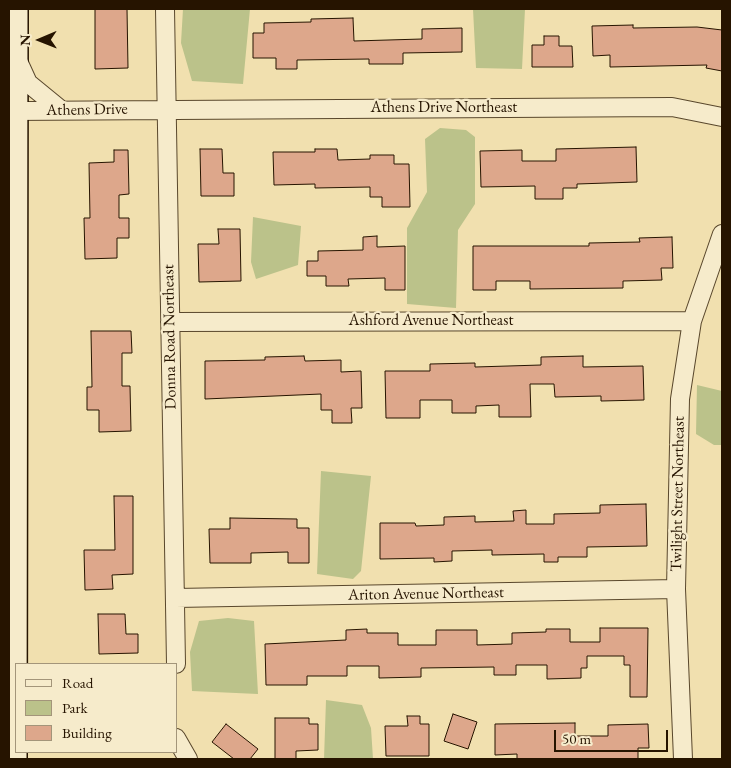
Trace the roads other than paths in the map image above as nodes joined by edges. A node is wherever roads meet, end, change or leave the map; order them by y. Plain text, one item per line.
1 (14, 9) edge
2 (165, 9) edge
3 (14, 54) junction
4 (165, 108) junction
5 (61, 110) junction
6 (11, 111) edge
7 (722, 116) edge
8 (722, 234) edge
9 (692, 320) junction
10 (170, 322) junction
11 (676, 589) junction
12 (176, 598) junction
13 (176, 663) edge
14 (178, 742) edge
15 (14, 759) edge
16 (188, 759) edge
17 (683, 759) edge

1 - 3 main road
2 - 4 street, Donna Road Northeast
3 - 5 street
3 - 6 main road
4 - 5 street, Athens Drive
4 - 7 street, Athens Drive Northeast
4 - 10 street, Donna Road Northeast
5 - 6 street, Athens Drive
6 - 15 main road
8 - 9 street, Twilight Street Northeast
9 - 10 street, Ashford Avenue Northeast
9 - 11 street, Twilight Street Northeast
10 - 12 street, Donna Road Northeast
11 - 12 street, Ariton Avenue Northeast
11 - 17 street, Twilight Street Northeast
12 - 13 street, Donna Road Northeast
14 - 16 street

